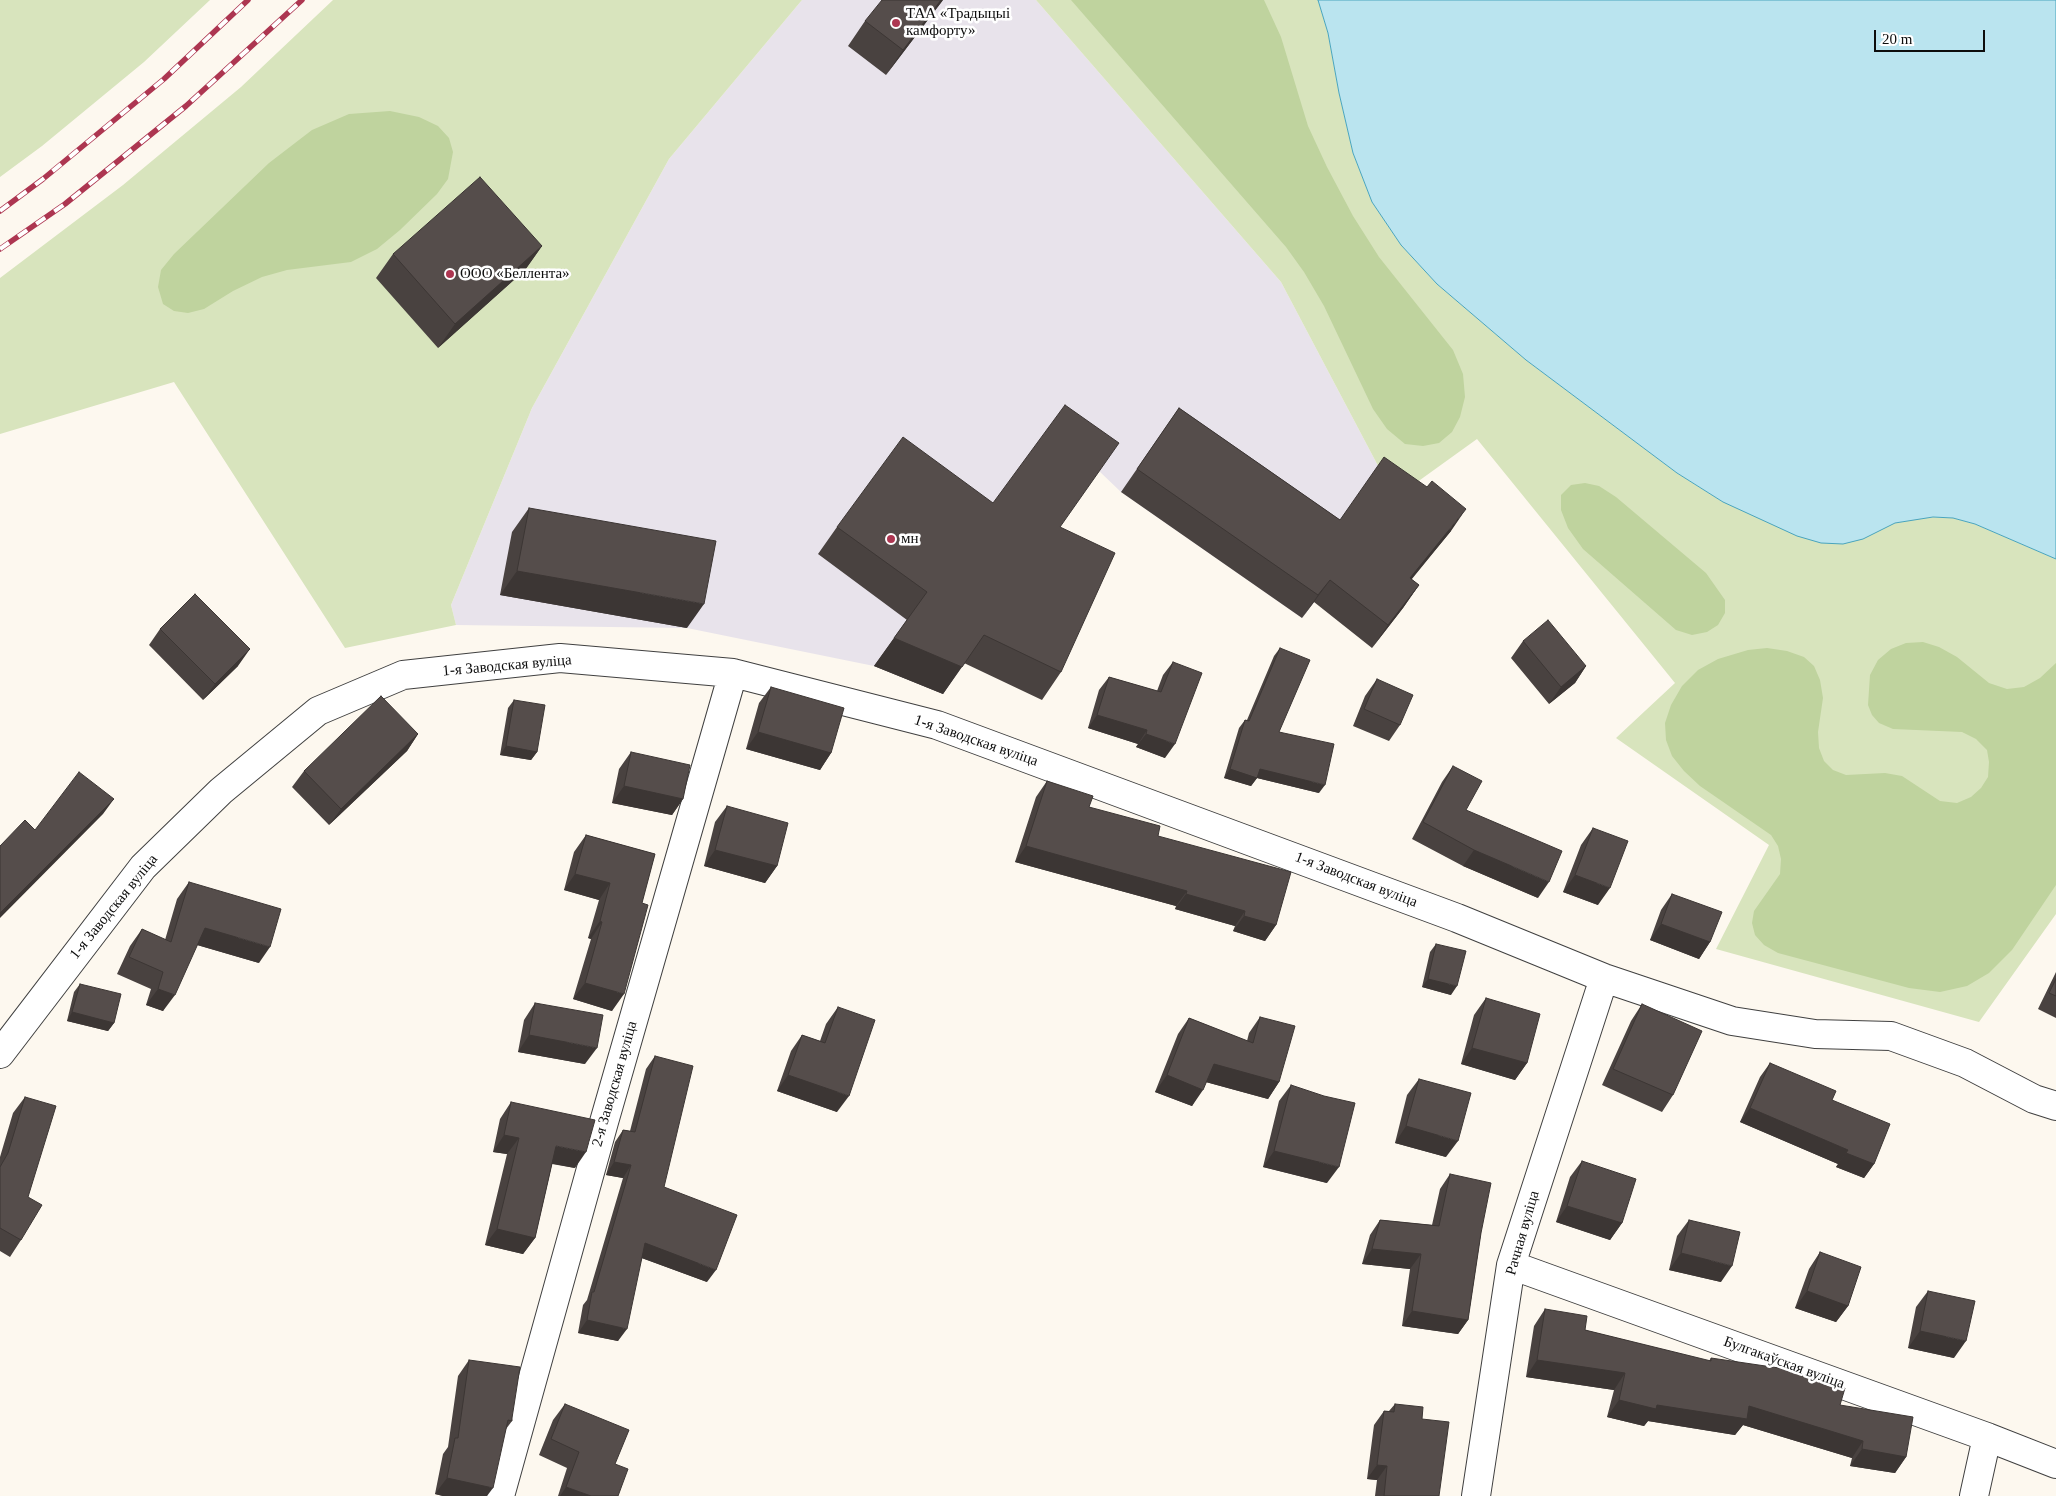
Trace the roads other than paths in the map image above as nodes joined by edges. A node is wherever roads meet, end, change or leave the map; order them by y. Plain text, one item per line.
1 (733, 673) junction
2 (1604, 978) junction
3 (0, 1054) edge
4 (2056, 1106) edge
5 (1511, 1265) junction
6 (1988, 1437) junction
7 (2056, 1464) edge
8 (500, 1496) edge
9 (1476, 1496) edge
10 (1974, 1496) edge

1 - 2 street, 1-я Заводская вуліца
1 - 3 street, 1-я Заводская вуліца
1 - 8 street, 2-я Заводская вуліца
2 - 4 street, 1-я Заводская вуліца
2 - 5 street, Рачная вуліца
5 - 6 street, Булгакаўская вуліца
5 - 9 street, Рачная вуліца
6 - 7 street, Булгакаўская вуліца
6 - 10 street

